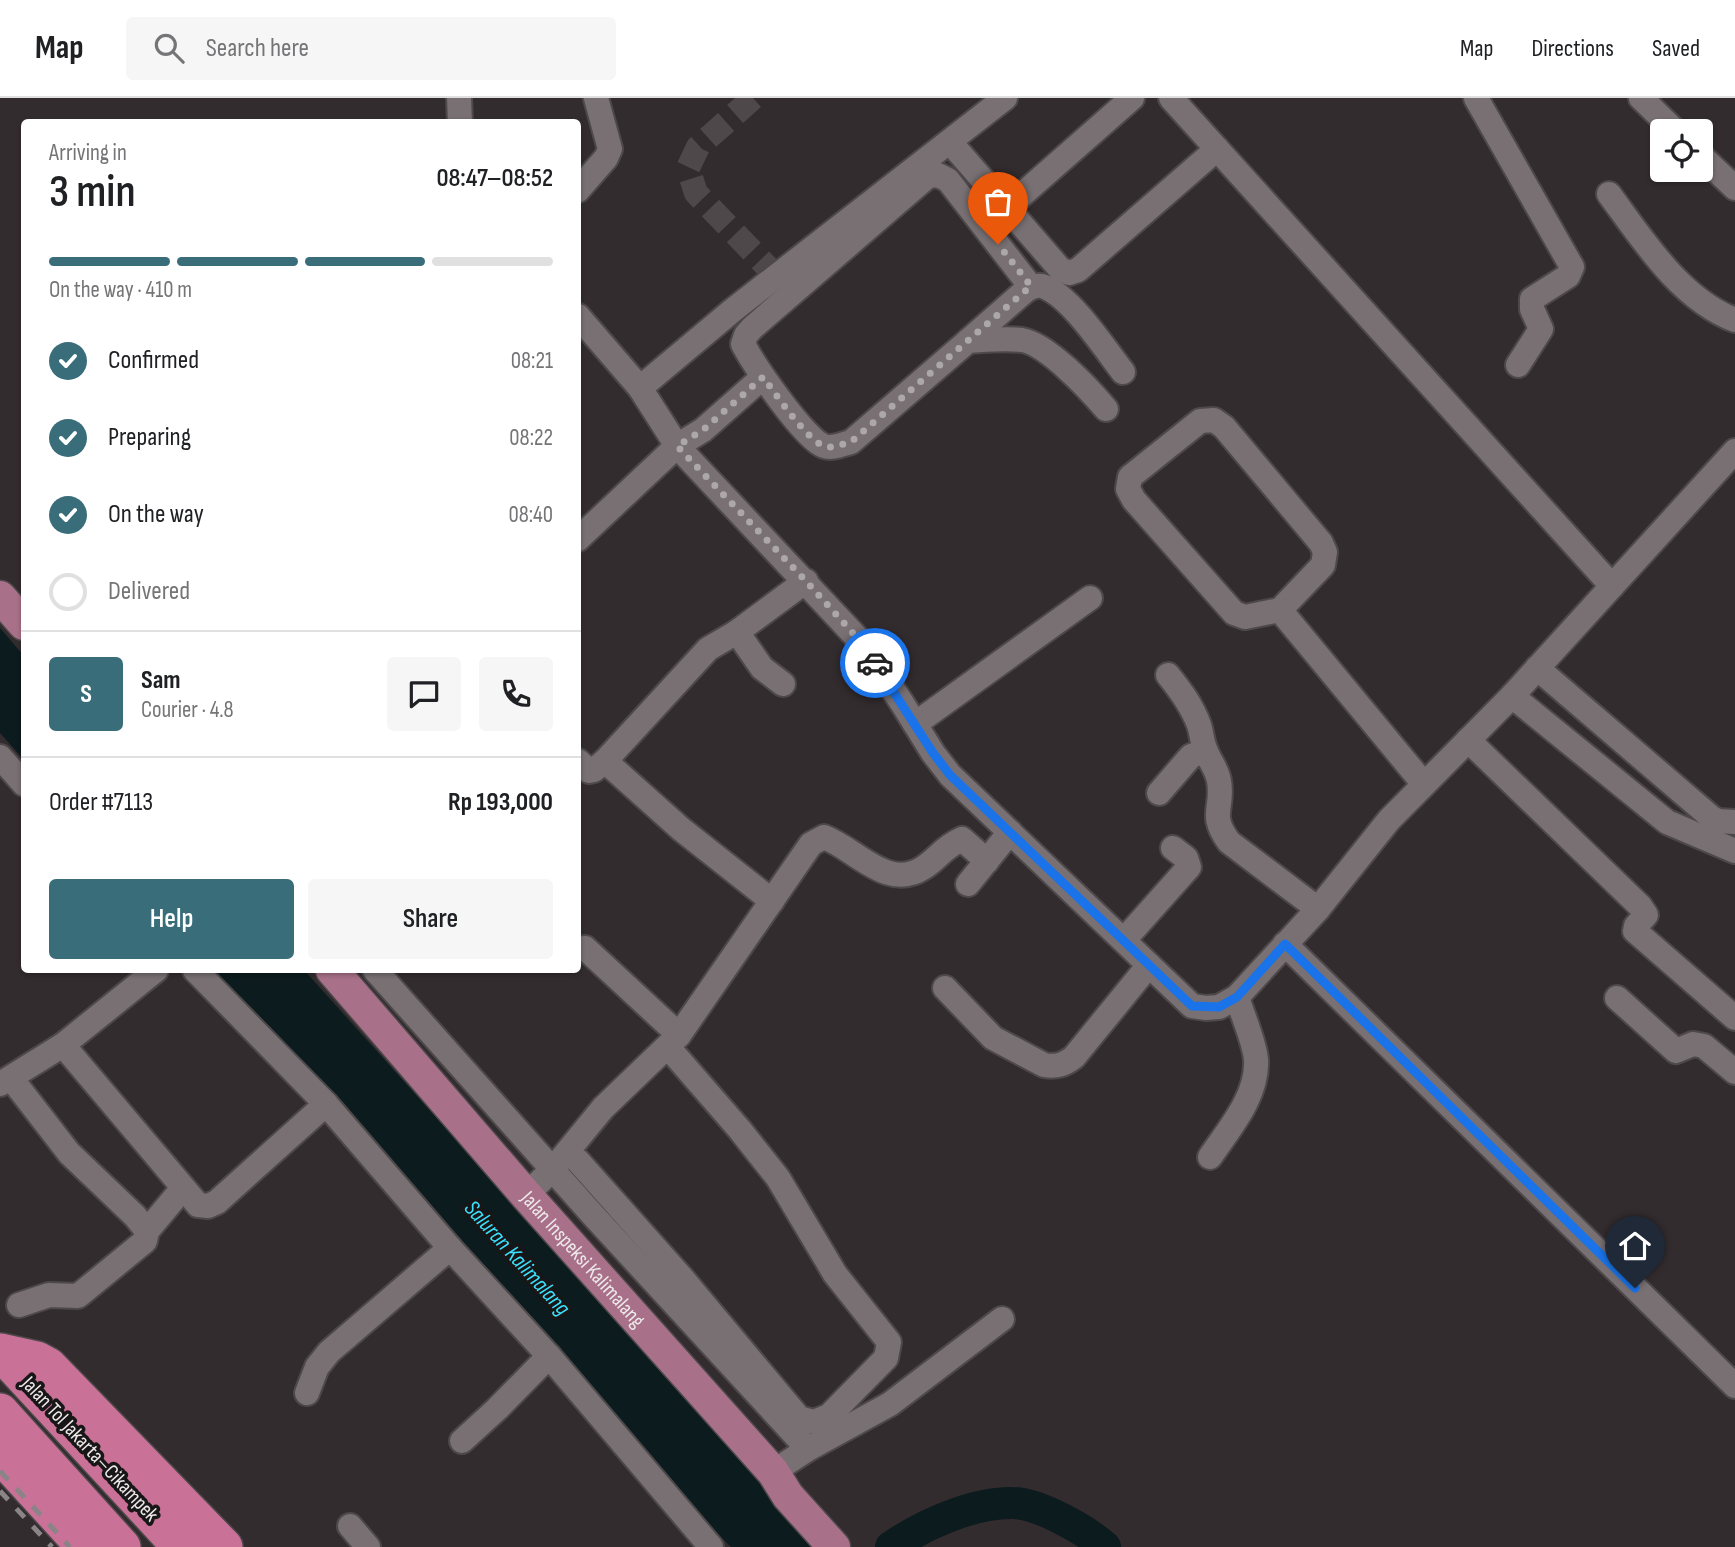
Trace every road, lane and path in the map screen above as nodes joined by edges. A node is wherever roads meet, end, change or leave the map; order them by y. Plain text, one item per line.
1 (459, 98) edge
2 (596, 98) edge
3 (1005, 98) edge
4 (1132, 98) edge
5 (1171, 98) edge
6 (1476, 98) edge
7 (1641, 98) edge
8 (460, 119) edge
9 (1663, 119) edge
10 (950, 142) junction
11 (1217, 149) junction
12 (1713, 167) edge
13 (581, 187) edge
14 (1735, 188) edge
15 (1609, 194) dead end
16 (1007, 208) junction
17 (1031, 286) junction
18 (581, 319) edge
19 (1735, 320) edge
20 (968, 341) junction
21 (1518, 365) dead end
22 (1123, 372) dead end
23 (763, 377) junction
24 (640, 388) junction
25 (1105, 409) dead end
26 (677, 446) junction
27 (1735, 451) edge
28 (581, 536) edge
29 (806, 581) junction
30 (1612, 586) junction
31 (1090, 598) dead end
32 (1280, 610) junction
33 (737, 632) junction
34 (1537, 668) junction
35 (1168, 675) dead end
36 (783, 684) dead end
37 (1512, 696) junction
38 (915, 724) junction
39 (1468, 740) junction
40 (1205, 751) junction
41 (0, 757) edge
42 (605, 761) junction
43 (581, 764) edge
44 (21, 781) edge
45 (1423, 783) junction
46 (1159, 793) dead end
47 (1735, 822) edge
48 (1010, 832) junction
49 (1173, 848) dead end
50 (1735, 851) edge
51 (987, 861) junction
52 (968, 884) dead end
53 (772, 901) junction
54 (1318, 909) junction
55 (1124, 940) junction
56 (1285, 944) junction
57 (585, 948) dead end
58 (1149, 965) junction
59 (152, 973) edge
60 (198, 973) edge
61 (334, 973) edge
62 (377, 973) edge
63 (945, 988) dead end
64 (1237, 997) junction
65 (1617, 998) dead end
66 (1735, 1017) edge
67 (674, 1041) junction
68 (63, 1045) junction
69 (1735, 1072) edge
70 (6, 1081) edge
71 (326, 1104) junction
72 (1210, 1157) dead end
73 (578, 1161) dead end
74 (553, 1169) junction
75 (183, 1188) junction
76 (526, 1195) junction
77 (601, 1205) junction
78 (147, 1231) junction
79 (565, 1238) junction
80 (450, 1248) junction
81 (674, 1287) junction
82 (19, 1305) dead end
83 (639, 1319) junction
84 (1002, 1319) dead end
85 (549, 1356) junction
86 (0, 1360) edge
87 (1735, 1386) edge
88 (307, 1393) dead end
89 (0, 1412) edge
90 (462, 1441) dead end
91 (808, 1449) junction
92 (0, 1454) edge
93 (780, 1484) junction
94 (350, 1526) dead end
95 (85, 1547) edge
96 (122, 1547) edge
97 (157, 1547) edge
98 (181, 1547) edge
99 (224, 1547) edge
100 (368, 1547) edge
101 (711, 1547) edge
102 (834, 1547) edge

1 - 8 street
2 - 13 street
3 - 10 street
4 - 16 street
5 - 11 street
6 - 21 street
7 - 9 street
10 - 16 street
10 - 24 street
11 - 16 street
11 - 30 street
12 - 14 street
15 - 19 street
17 - 20 street
17 - 22 street
17 - 23 street
18 - 24 street
20 - 23 street
20 - 25 street
23 - 26 street
24 - 26 street
26 - 28 street
26 - 29 street
27 - 30 street
29 - 33 street
29 - 38 street
30 - 34 street
31 - 38 street
32 - 32 street
32 - 45 street
33 - 36 street
33 - 42 street
34 - 37 street
34 - 47 street
35 - 40 street
37 - 39 street
37 - 50 street
38 - 48 street
39 - 45 street
39 - 66 street
40 - 46 street
40 - 54 street
41 - 44 street
42 - 43 street
42 - 53 street
45 - 54 street
48 - 51 street
48 - 55 street
49 - 55 street
51 - 52 street
51 - 53 street
53 - 67 street
54 - 56 street
55 - 58 street
56 - 64 street
56 - 87 street
57 - 67 street
58 - 63 street
58 - 64 street
59 - 68 street
60 - 71 street
61 - 76 main road, Jalan Inspeksi Kalimalang
62 - 74 street
64 - 72 street
65 - 69 street
67 - 74 street
67 - 81 street
68 - 70 street
68 - 75 street
70 - 78 street
71 - 75 street
71 - 80 street
73 - 77 street
74 - 76 street
74 - 77 street
75 - 78 street
76 - 79 main road, Jalan Inspeksi Kalimalang
77 - 79 street
77 - 81 street
78 - 82 street
79 - 83 main road, Jalan Inspeksi Kalimalang
80 - 85 street
80 - 88 street
81 - 83 street
81 - 91 street
83 - 93 main road, Jalan Inspeksi Kalimalang
84 - 91 street
85 - 90 street
85 - 101 street
86 - 97 highway
86 - 98 highway, Jalan Tol Jakarta–Cikampek
86 - 99 highway
89 - 96 highway
91 - 93 street
92 - 95 highway
93 - 102 main road, Jalan Inspeksi Kalimalang
94 - 100 street

